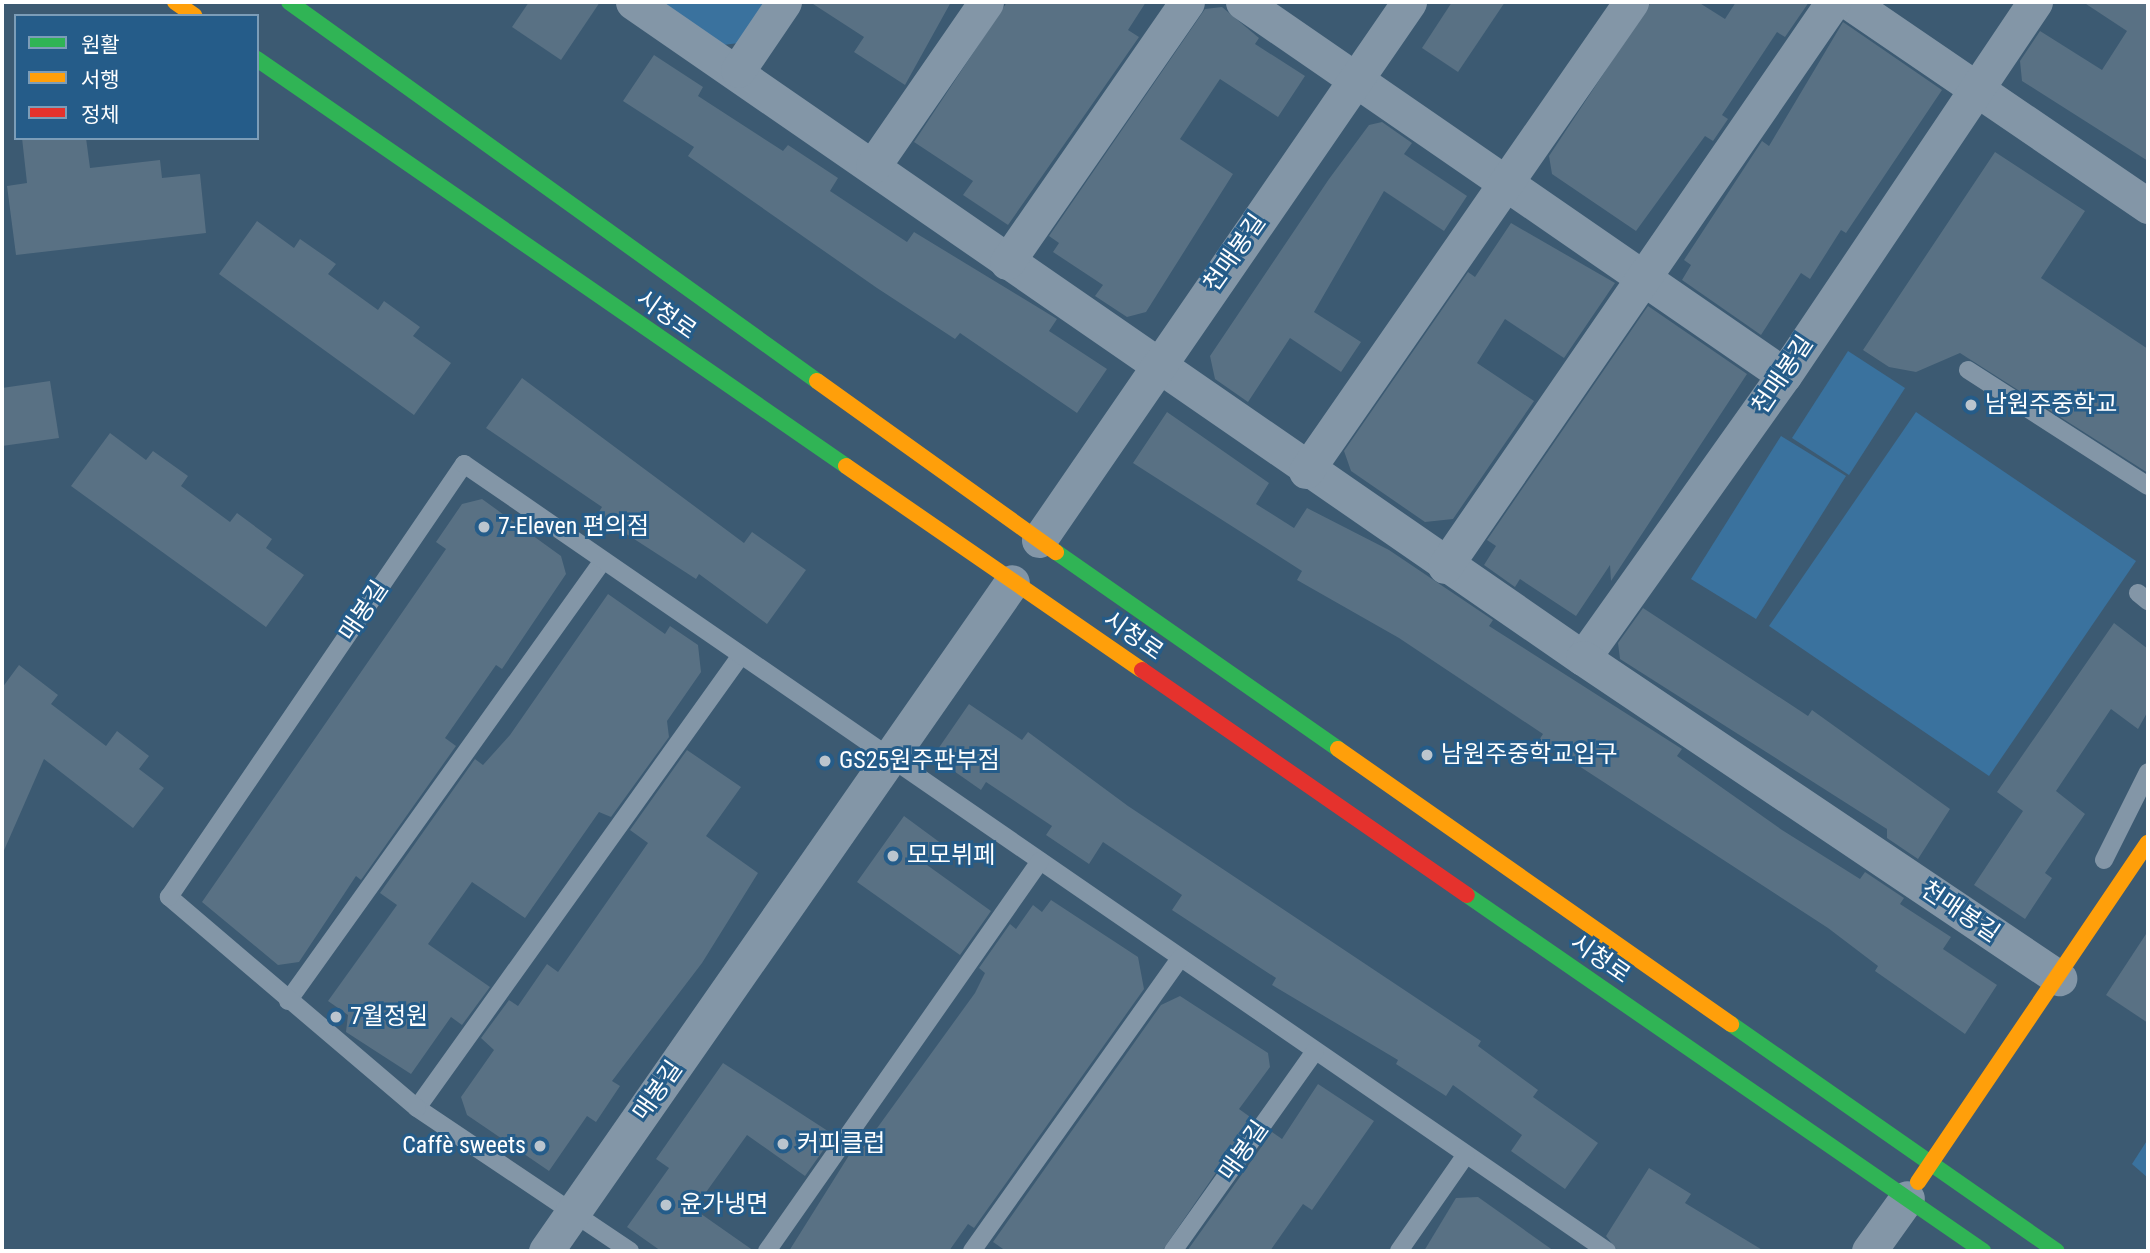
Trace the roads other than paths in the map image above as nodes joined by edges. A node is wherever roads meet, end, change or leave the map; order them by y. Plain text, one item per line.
1 (175, 2) edge
2 (289, 2) edge
3 (633, 2) edge
4 (784, 2) edge
5 (986, 2) edge
6 (1187, 2) edge
7 (1243, 2) edge
8 (1409, 2) edge
9 (1630, 2) edge
10 (1833, 2) edge
11 (1849, 2) edge
12 (2035, 2) edge
13 (192, 14) edge
14 (259, 60) edge
15 (738, 70) junction
16 (1355, 80) junction
17 (1975, 86) junction
18 (873, 166) junction
19 (1510, 183) junction
20 (2148, 206) edge
21 (1007, 262) junction
22 (1647, 277) junction
23 (1157, 366) junction
24 (1968, 370) dead end
25 (1784, 375) junction
26 (1306, 471) junction
27 (2148, 486) edge
28 (1039, 540) junction
29 (602, 562) junction
30 (1445, 566) junction
31 (1012, 582) junction
32 (739, 658) junction
33 (1583, 658) junction
34 (890, 759) junction
35 (2148, 772) edge
36 (2148, 842) edge
37 (2104, 860) dead end
38 (1040, 861) junction
39 (1180, 958) junction
40 (2059, 978) junction
41 (288, 1001) junction
42 (1315, 1051) junction
43 (417, 1108) junction
44 (1465, 1156) junction
45 (1931, 1162) junction
46 (1907, 1198) junction
47 (573, 1212) junction
48 (546, 1251) edge
49 (630, 1251) edge
50 (767, 1251) edge
51 (972, 1251) edge
52 (1173, 1251) edge
53 (1399, 1251) edge
54 (1607, 1251) edge
55 (1869, 1251) edge
56 (1983, 1251) edge
57 (2057, 1251) edge

1 - 13 street
2 - 28 street, 시청로
3 - 15 street, 천매봉길
4 - 15 street
5 - 18 street
6 - 21 street
7 - 16 street
8 - 16 street, 천매봉길
9 - 19 street
10 - 22 street
11 - 17 street
12 - 17 street, 천매봉길
14 - 31 street, 시청로
15 - 18 street, 천매봉길
16 - 19 street
16 - 23 street, 천매봉길
17 - 20 street
17 - 25 street, 천매봉길
18 - 21 street, 천매봉길
19 - 22 street
19 - 26 street
21 - 23 street, 천매봉길
22 - 25 street
22 - 30 street
23 - 26 street, 천매봉길
23 - 28 street
24 - 27 lane
25 - 33 street, 천매봉길
26 - 30 street, 천매봉길
28 - 31 street
28 - 45 street, 시청로
29 - 32 lane, 매봉길
29 - 41 lane
29 - 41 lane, 매봉길
30 - 33 street, 천매봉길
31 - 34 street
31 - 46 street, 시청로
32 - 34 lane, 매봉길
32 - 43 lane
33 - 40 street, 천매봉길
34 - 38 lane, 매봉길
34 - 47 street, 매봉길
35 - 37 lane
36 - 40 street
38 - 39 lane, 매봉길
38 - 50 lane
39 - 42 lane, 매봉길
39 - 51 lane
40 - 45 street
41 - 43 lane
42 - 44 lane, 매봉길
42 - 52 lane, 매봉길
43 - 47 lane
44 - 53 lane
44 - 54 lane, 매봉길
45 - 46 street
45 - 57 street, 시청로
46 - 55 street
46 - 56 street, 시청로
47 - 48 street, 매봉길
47 - 49 lane

